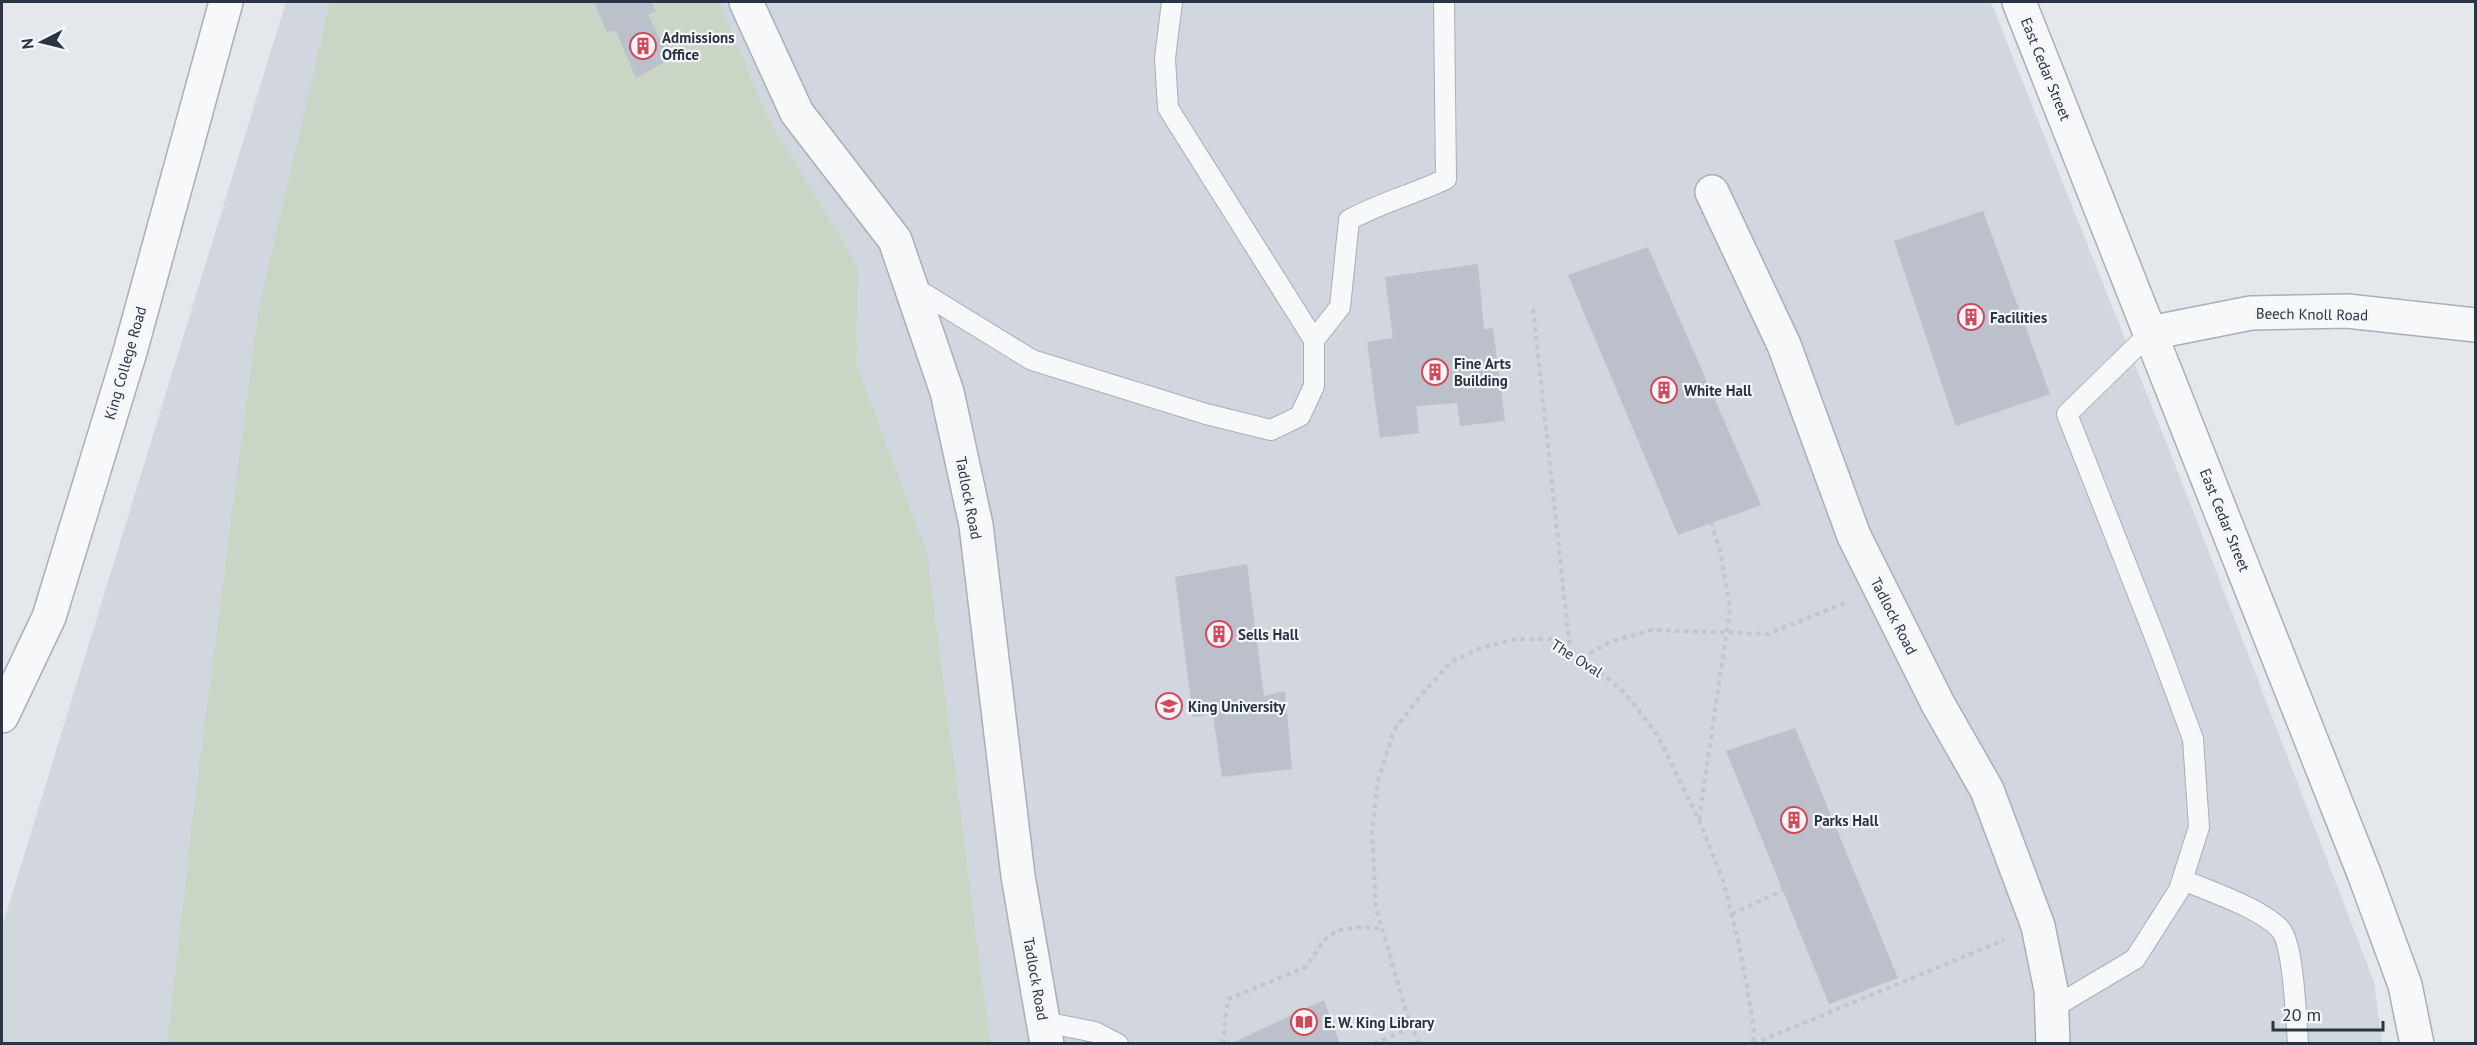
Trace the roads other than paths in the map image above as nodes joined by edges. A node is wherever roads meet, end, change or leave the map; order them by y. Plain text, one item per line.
1 (226, 2) edge
2 (746, 2) edge
3 (1172, 2) edge
4 (1444, 2) edge
5 (2019, 2) edge
6 (1712, 192) dead end
7 (910, 285) junction
8 (2475, 325) edge
9 (2150, 333) junction
10 (1314, 340) junction
11 (2, 716) edge
12 (2182, 880) junction
13 (2051, 1009) junction
14 (1046, 1033) edge
15 (1118, 1044) edge
16 (2053, 1044) edge
17 (2298, 1044) edge
18 (2417, 1044) edge

1 - 11 street, King College Road
2 - 7 street, Tadlock Road
3 - 10 lane
4 - 10 lane
5 - 9 street, East Cedar Street
6 - 13 street, Tadlock Road
7 - 10 lane
7 - 14 street, Tadlock Road
8 - 9 street, Beech Knoll Road
9 - 12 lane
9 - 18 street, East Cedar Street
12 - 13 lane
12 - 17 lane
13 - 16 street, Tadlock Road
14 - 15 lane

